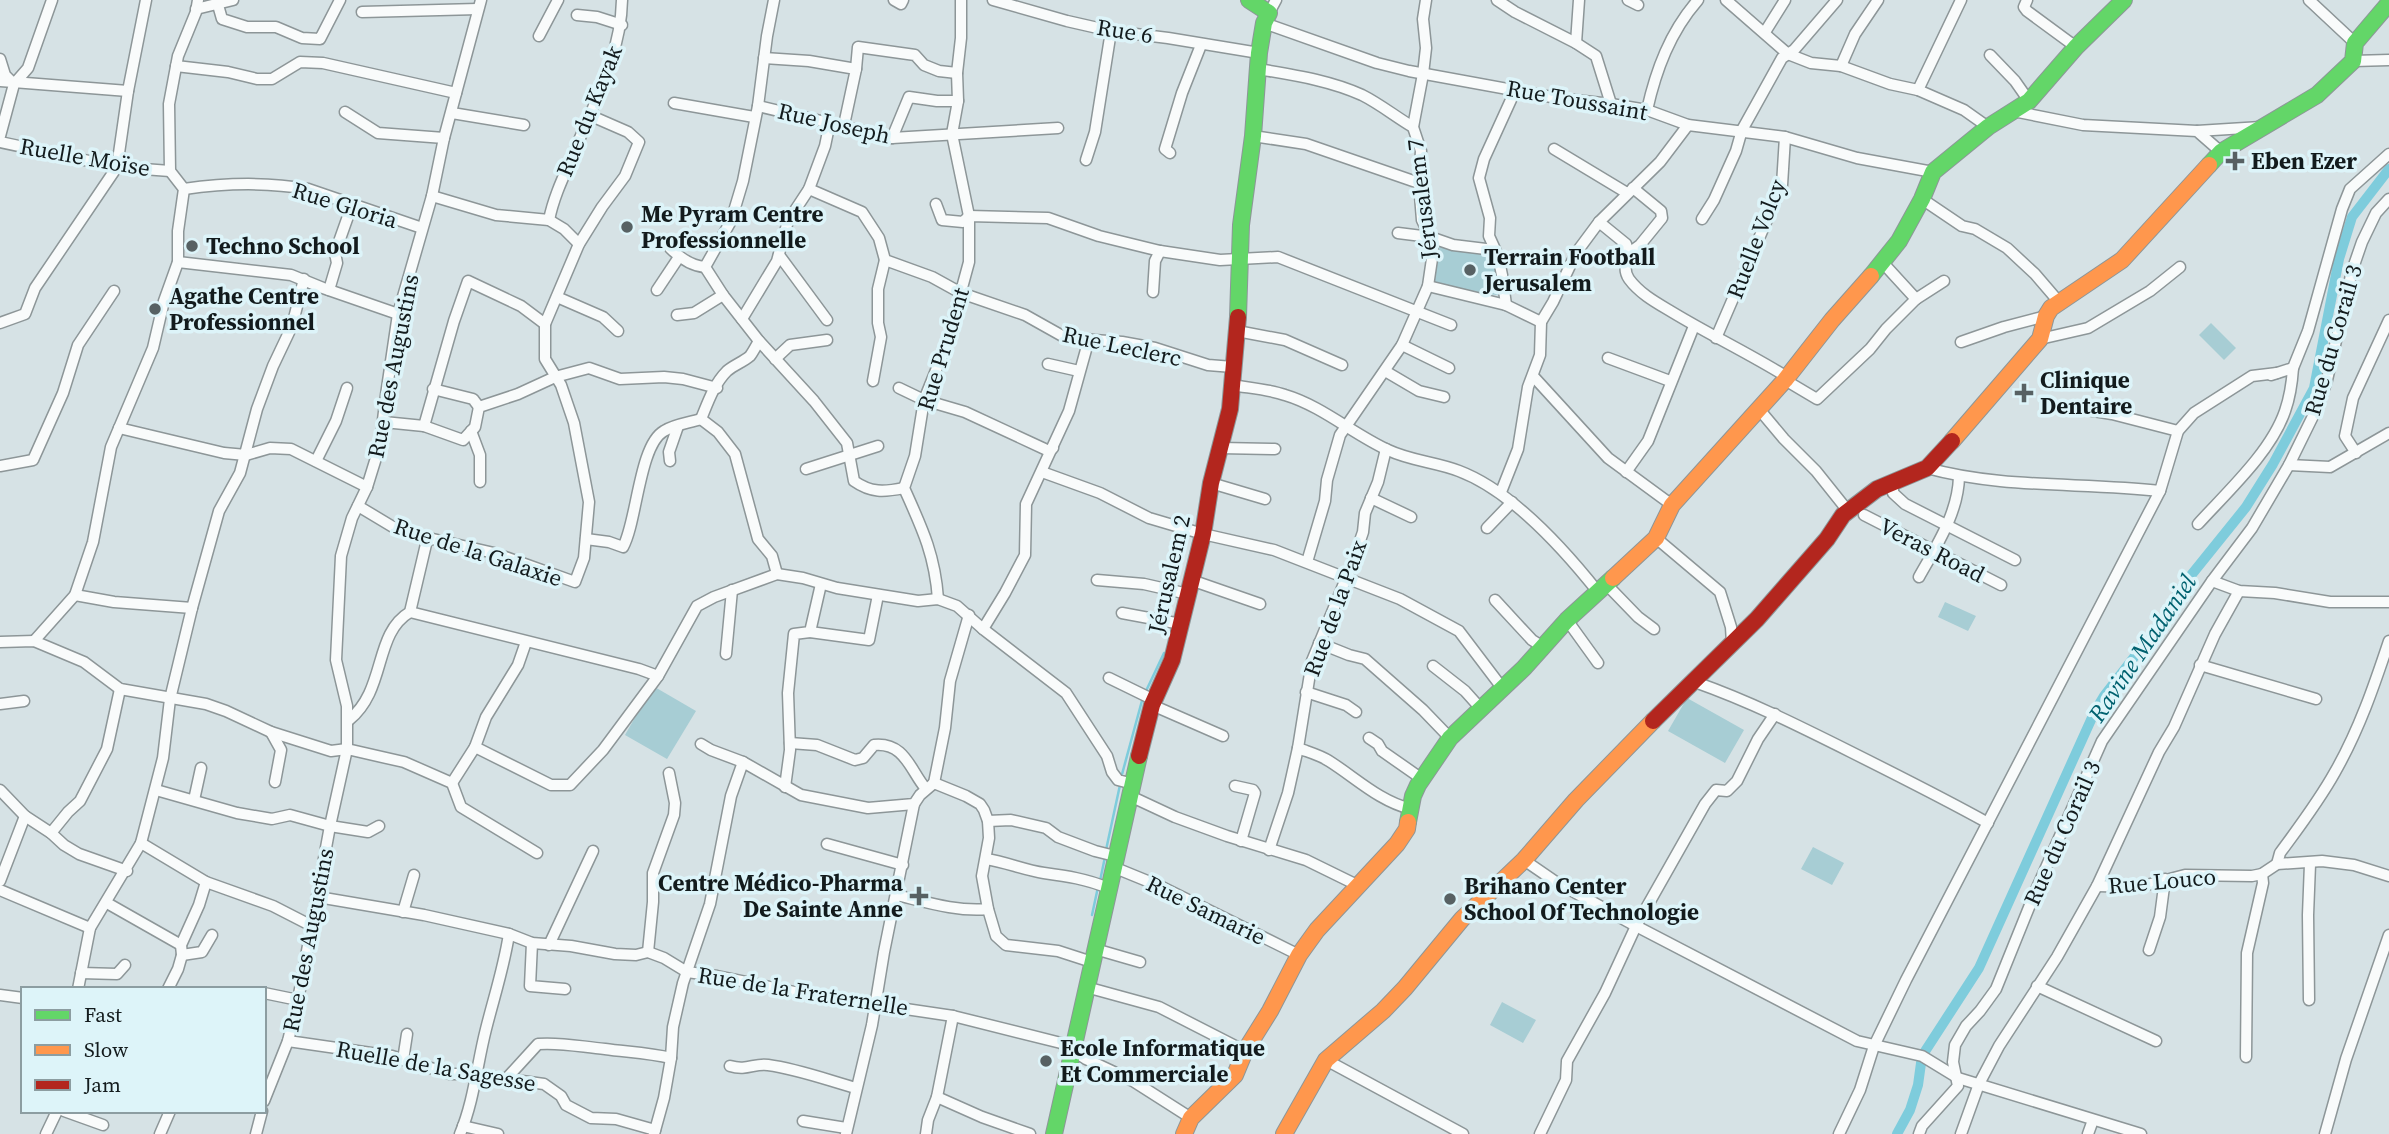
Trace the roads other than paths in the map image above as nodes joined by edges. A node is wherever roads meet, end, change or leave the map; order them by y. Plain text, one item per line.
1 (52, 0) edge
2 (146, 0) edge
3 (233, 0) edge
4 (340, 0) edge
5 (558, 0) edge
6 (622, 0) edge
7 (774, 0) edge
8 (894, 0) edge
9 (902, 0) edge
10 (961, 0) edge
11 (993, 0) edge
12 (1249, 0) edge
13 (1426, 0) edge
14 (1497, 0) edge
15 (1579, 0) edge
16 (1698, 0) edge
17 (1726, 0) edge
18 (1785, 0) edge
19 (1837, 0) edge
20 (1878, 0) edge
21 (1961, 0) edge
22 (2026, 0) edge
23 (2124, 0) edge
24 (2309, 0) edge
25 (2389, 3) edge
26 (197, 5) edge
27 (218, 5) junction
28 (480, 5) edge
29 (362, 12) dead end
30 (1270, 12) edge
31 (577, 15) dead end
32 (622, 25) junction
33 (1111, 31) junction
34 (1765, 32) junction
35 (539, 36) dead end
36 (1576, 43) junction
37 (2355, 43) junction
38 (1201, 45) junction
39 (2076, 47) junction
40 (1788, 54) junction
41 (1990, 55) dead end
42 (764, 58) junction
43 (0, 59) edge
44 (2389, 60) edge
45 (1258, 61) junction
46 (2353, 61) junction
47 (176, 66) junction
48 (1841, 66) junction
49 (856, 69) junction
50 (957, 73) junction
51 (1423, 74) junction
52 (0, 81) edge
53 (14, 83) junction
54 (1918, 90) junction
55 (128, 91) junction
56 (1515, 91) junction
57 (457, 93) junction
58 (958, 101) junction
59 (2029, 102) junction
60 (674, 103) dead end
61 (1611, 104) junction
62 (1647, 110) junction
63 (756, 111) junction
64 (2013, 111) junction
65 (345, 112) dead end
66 (452, 113) junction
67 (589, 115) junction
68 (831, 122) junction
69 (524, 125) dead end
70 (845, 125) junction
71 (1688, 125) junction
72 (1413, 127) junction
73 (1988, 127) junction
74 (2261, 127) junction
75 (1058, 128) dead end
76 (1742, 130) junction
77 (2197, 131) junction
78 (952, 134) junction
79 (1253, 135) junction
80 (0, 136) edge
81 (1786, 137) junction
82 (444, 138) junction
83 (892, 138) junction
84 (0, 142) edge
85 (1554, 149) dead end
86 (2221, 152) junction
87 (1170, 153) dead end
88 (2389, 154) edge
89 (1086, 160) dead end
90 (117, 167) junction
91 (170, 172) junction
92 (1933, 172) junction
93 (1419, 183) junction
94 (809, 189) junction
95 (184, 190) junction
96 (1630, 191) junction
97 (432, 196) junction
98 (1922, 199) junction
99 (2389, 200) edge
100 (936, 204) dead end
101 (352, 205) junction
102 (969, 216) junction
103 (1702, 219) dead end
104 (549, 220) junction
105 (1599, 222) junction
106 (422, 228) junction
107 (1398, 233) dead end
108 (1430, 237) junction
109 (579, 244) junction
110 (670, 248) dead end
111 (1494, 250) junction
112 (1160, 251) junction
113 (1629, 253) junction
114 (779, 255) junction
115 (679, 257) junction
116 (885, 260) junction
117 (1239, 260) junction
118 (178, 262) junction
119 (1883, 263) junction
120 (705, 267) junction
121 (2180, 267) dead end
122 (304, 279) junction
123 (1944, 281) dead end
124 (1428, 286) junction
125 (329, 290) junction
126 (657, 290) dead end
127 (114, 291) dead end
128 (1153, 292) dead end
129 (961, 293) junction
130 (723, 295) junction
131 (557, 297) junction
132 (1916, 299) junction
133 (2059, 302) junction
134 (1506, 305) junction
135 (1418, 313) junction
136 (398, 314) junction
137 (677, 315) dead end
138 (2046, 316) junction
139 (742, 318) junction
140 (827, 320) dead end
141 (2389, 320) edge
142 (1541, 322) junction
143 (0, 323) edge
144 (545, 324) junction
145 (1451, 325) dead end
146 (1694, 326) junction
147 (618, 331) dead end
148 (1237, 331) junction
149 (1716, 338) junction
150 (1089, 339) junction
151 (2040, 339) junction
152 (827, 340) dead end
153 (759, 341) junction
154 (1961, 342) dead end
155 (1402, 345) junction
156 (1608, 358) dead end
157 (775, 359) junction
158 (1048, 364) dead end
159 (1342, 365) dead end
160 (1233, 367) junction
161 (1449, 368) dead end
162 (2293, 368) junction
163 (1079, 371) junction
164 (1385, 372) junction
165 (2277, 373) junction
166 (1533, 376) junction
167 (555, 377) junction
168 (1786, 379) junction
169 (873, 381) dead end
170 (1670, 381) junction
171 (2253, 383) dead end
172 (1232, 385) junction
173 (347, 388) dead end
174 (717, 388) junction
175 (899, 388) dead end
176 (433, 389) junction
177 (1444, 397) dead end
178 (923, 400) junction
179 (479, 407) junction
180 (1758, 408) junction
181 (2075, 408) dead end
182 (701, 419) junction
183 (384, 422) junction
184 (424, 426) junction
185 (678, 426) junction
186 (1347, 426) junction
187 (119, 428) junction
188 (2178, 431) junction
189 (471, 432) junction
190 (2389, 433) edge
191 (878, 446) dead end
192 (1220, 447) junction
193 (1054, 448) junction
194 (1275, 449) dead end
195 (1386, 449) junction
196 (2356, 453) junction
197 (246, 455) junction
198 (851, 455) junction
199 (316, 461) junction
200 (670, 461) dead end
201 (2289, 465) junction
202 (0, 466) edge
203 (1927, 468) junction
204 (806, 469) dead end
205 (1042, 472) junction
206 (1626, 472) junction
207 (1959, 477) junction
208 (1893, 481) junction
209 (480, 482) dead end
210 (1211, 483) junction
211 (367, 487) junction
212 (904, 488) junction
213 (2160, 491) junction
214 (1501, 492) junction
215 (1371, 498) junction
216 (1265, 499) dead end
217 (1512, 502) junction
218 (1672, 505) junction
219 (358, 506) junction
220 (1856, 513) junction
221 (1411, 517) dead end
222 (1947, 524) junction
223 (2198, 524) dead end
224 (1487, 528) dead end
225 (1203, 534) junction
226 (1656, 538) junction
227 (586, 539) junction
228 (427, 540) junction
229 (1934, 550) junction
230 (2015, 559) dead end
231 (1307, 562) junction
232 (777, 574) junction
233 (1919, 576) dead end
234 (1346, 579) junction
235 (1097, 580) dead end
236 (2212, 581) junction
237 (821, 584) junction
238 (2001, 585) dead end
239 (1189, 587) junction
240 (1602, 589) junction
241 (732, 590) junction
242 (2239, 591) junction
243 (75, 595) junction
244 (878, 595) junction
245 (938, 599) junction
246 (1495, 600) dead end
247 (2389, 602) edge
248 (1260, 604) dead end
249 (192, 608) junction
250 (410, 612) junction
251 (1122, 613) dead end
252 (969, 615) junction
253 (1567, 620) junction
254 (1181, 624) junction
255 (982, 629) junction
256 (1654, 629) dead end
257 (810, 632) junction
258 (34, 641) junction
259 (2389, 641) edge
260 (0, 642) edge
261 (526, 642) junction
262 (1319, 643) junction
263 (1732, 643) junction
264 (1543, 647) junction
265 (726, 654) dead end
266 (1598, 663) dead end
267 (2200, 665) junction
268 (1433, 666) dead end
269 (658, 676) junction
270 (1109, 678) dead end
271 (1695, 682) junction
272 (120, 689) junction
273 (1503, 690) junction
274 (1306, 692) junction
275 (170, 699) junction
276 (2316, 699) dead end
277 (23, 701) dead end
278 (1153, 703) junction
279 (0, 704) edge
280 (1482, 710) junction
281 (1356, 712) dead end
282 (1775, 714) junction
283 (349, 720) junction
284 (271, 732) junction
285 (1223, 736) dead end
286 (1369, 737) dead end
287 (1450, 738) junction
288 (790, 743) junction
289 (701, 744) dead end
290 (475, 747) junction
291 (1298, 748) junction
292 (347, 749) junction
293 (743, 762) junction
294 (201, 768) dead end
295 (669, 774) dead end
296 (1422, 779) junction
297 (275, 782) dead end
298 (452, 783) junction
299 (1127, 785) junction
300 (930, 786) junction
301 (1235, 786) dead end
302 (785, 787) junction
303 (0, 790) edge
304 (156, 790) junction
305 (194, 800) junction
306 (914, 804) junction
307 (1411, 809) junction
308 (25, 817) junction
309 (988, 821) junction
310 (1988, 823) junction
311 (379, 825) dead end
312 (330, 826) junction
313 (51, 833) junction
314 (1241, 841) junction
315 (141, 843) junction
316 (827, 844) dead end
317 (1269, 850) junction
318 (593, 852) dead end
319 (537, 853) dead end
320 (986, 859) junction
321 (1524, 860) junction
322 (1114, 861) junction
323 (2310, 863) junction
324 (2277, 864) junction
325 (903, 865) junction
326 (127, 871) junction
327 (2262, 874) junction
328 (414, 875) dead end
329 (2389, 876) edge
330 (2165, 879) junction
331 (0, 881) edge
332 (206, 882) junction
333 (1357, 885) junction
334 (2097, 886) junction
335 (1108, 888) junction
336 (0, 890) edge
337 (897, 895) junction
338 (318, 897) junction
339 (107, 902) junction
340 (988, 909) junction
341 (402, 912) junction
342 (312, 926) junction
343 (1636, 926) junction
344 (90, 928) junction
345 (509, 934) junction
346 (212, 935) dead end
347 (2389, 935) edge
348 (532, 943) junction
349 (549, 945) junction
350 (181, 950) junction
351 (2149, 950) dead end
352 (648, 952) junction
353 (1093, 955) junction
354 (1298, 955) junction
355 (1140, 962) dead end
356 (125, 965) dead end
357 (687, 972) junction
358 (81, 973) junction
359 (2037, 986) junction
360 (78, 987) edge
361 (169, 987) edge
362 (1086, 987) junction
363 (565, 989) dead end
364 (266, 993) edge
365 (0, 995) edge
366 (21, 998) edge
367 (298, 1000) junction
368 (2309, 1000) dead end
369 (875, 1003) junction
370 (953, 1016) junction
371 (407, 1034) dead end
372 (288, 1041) junction
373 (2156, 1041) dead end
374 (1874, 1046) junction
375 (1073, 1051) junction
376 (1245, 1051) junction
377 (2246, 1056) dead end
378 (671, 1058) junction
379 (402, 1060) junction
380 (1326, 1060) junction
381 (730, 1066) dead end
382 (476, 1075) junction
383 (1958, 1078) junction
384 (506, 1079) junction
385 (1979, 1084) junction
386 (856, 1088) junction
387 (266, 1092) edge
388 (937, 1097) junction
389 (56, 1113) edge
390 (70, 1113) edge
391 (169, 1113) edge
392 (261, 1113) edge
393 (1191, 1118) junction
394 (2093, 1120) junction
395 (803, 1121) dead end
396 (103, 1125) dead end
397 (462, 1130) edge
398 (846, 1131) edge
399 (654, 1132) edge
400 (46, 1134) edge
401 (160, 1134) edge
402 (256, 1134) edge
403 (498, 1134) edge
404 (926, 1134) edge
405 (1030, 1134) edge
406 (1054, 1134) edge
407 (1184, 1134) edge
408 (1284, 1134) edge
409 (1463, 1134) edge
410 (1541, 1134) edge
411 (1839, 1134) edge
412 (1919, 1134) edge
413 (1961, 1134) edge
414 (2088, 1134) edge
415 (2141, 1134) edge
416 (2325, 1134) edge

1 - 53 street
2 - 55 street
3 - 27 street
4 - 27 street
5 - 35 street
6 - 32 street, Rue du Kayak
7 - 42 street
8 - 9 street
10 - 50 street
11 - 33 street, Rue 6
12 - 30 street
13 - 51 street, Jérusalem 7
14 - 36 street
15 - 36 street
16 - 62 street
17 - 34 street
18 - 34 street
19 - 40 street
20 - 48 street
21 - 54 street
22 - 39 street
23 - 39 street
24 - 37 street
25 - 37 street
26 - 27 street
26 - 47 street
28 - 29 street
28 - 57 street, Rue des Augustins
30 - 45 street, Jérusalem 2
30 - 51 street, Rue Toussaint
31 - 32 street
32 - 67 street, Rue du Kayak
33 - 38 street, Rue 6
33 - 89 street
34 - 40 street
36 - 61 street
37 - 46 street
38 - 45 street, Rue 6
38 - 87 street
39 - 59 street
40 - 48 street
40 - 76 street
41 - 59 street
42 - 49 street
42 - 63 street
43 - 53 street
44 - 46 street
45 - 72 street, Rue 6
45 - 79 street, Jérusalem 2
46 - 74 street
47 - 57 street
47 - 91 street
48 - 54 street
49 - 50 street
49 - 70 street
50 - 58 street
51 - 56 street, Rue Toussaint
51 - 72 street, Jérusalem 7
52 - 53 street
53 - 55 street
53 - 80 street
54 - 73 street
55 - 90 street
56 - 61 street, Rue Toussaint
56 - 111 street
57 - 66 street, Rue des Augustins
58 - 78 street
58 - 83 street
59 - 64 street
60 - 63 street, Rue Joseph
61 - 62 street, Rue Toussaint
62 - 71 street, Rue Toussaint
63 - 68 street, Rue Joseph
63 - 120 street
64 - 73 street
64 - 77 street
65 - 82 street
66 - 69 street
66 - 82 street, Rue des Augustins
67 - 104 street, Rue du Kayak
67 - 109 street, Rue de la Galaxie
68 - 70 street, Rue Joseph
68 - 94 street
70 - 83 street, Rue Joseph
71 - 76 street, Rue Toussaint
71 - 96 street
72 - 93 street, Jérusalem 7
73 - 92 street
74 - 77 street
74 - 86 street
75 - 78 street, Rue Joseph
76 - 81 street, Rue Toussaint
76 - 103 street
77 - 86 street
78 - 83 street, Rue Joseph
78 - 102 street, Rue Prudent
79 - 93 street
79 - 117 street, Jérusalem 2
81 - 92 street, Rue Toussaint
81 - 149 street, Ruelle Volcy
82 - 97 street, Rue des Augustins
84 - 90 street, Ruelle Moïse
85 - 96 street
86 - 133 street
88 - 162 street
90 - 91 street, Ruelle Moïse
90 - 143 street
91 - 95 street
92 - 98 street
93 - 108 street, Jérusalem 7
94 - 114 street
94 - 116 street
95 - 101 street, Rue Gloria
95 - 118 street
96 - 105 street
96 - 113 street
97 - 104 street
97 - 106 street, Rue des Augustins
98 - 119 street
98 - 133 street
99 - 201 street, Rue du Corail 3
100 - 102 street
101 - 106 street, Rue Gloria
101 - 125 street
102 - 112 street
102 - 129 street, Rue Prudent
104 - 109 street
105 - 113 street
105 - 142 street
106 - 136 street, Rue des Augustins
107 - 108 street
108 - 111 street
108 - 124 street, Jérusalem 7
109 - 131 street, Rue de la Galaxie
110 - 115 street
111 - 134 street
112 - 117 street
112 - 128 street
113 - 146 street
114 - 139 street
114 - 140 street
115 - 120 street
115 - 126 street
116 - 129 street, Rue Leclerc
116 - 169 street
117 - 135 street
117 - 148 street, Jérusalem 2
118 - 122 street
118 - 187 street
119 - 132 street
119 - 168 street
120 - 130 street
121 - 151 street
122 - 125 street
122 - 197 street
123 - 132 street
124 - 134 street
124 - 135 street, Jérusalem 7
125 - 136 street
127 - 202 street
129 - 150 street, Rue Leclerc
129 - 178 street, Rue Prudent
130 - 137 street
130 - 139 street
131 - 144 street, Rue de la Galaxie
131 - 147 street
132 - 168 street
133 - 138 street
134 - 142 street
135 - 145 street
135 - 155 street, Jérusalem 7
136 - 183 street, Rue des Augustins
138 - 151 street
138 - 154 street
139 - 153 street
141 - 196 street
142 - 166 street
144 - 167 street, Rue de la Galaxie
144 - 176 street
146 - 149 street
146 - 170 street
148 - 159 street
148 - 160 street, Jérusalem 2
149 - 168 street
150 - 160 street, Rue Leclerc
150 - 163 street
151 - 203 street
152 - 157 street
153 - 157 street
153 - 174 street
155 - 161 street
155 - 164 street, Jérusalem 7
156 - 170 street
157 - 198 street
158 - 163 street
160 - 172 street, Jérusalem 2
162 - 165 street
162 - 223 street
163 - 193 street
164 - 177 street
164 - 186 street, Jérusalem 7
165 - 171 street
165 - 188 street
166 - 206 street
166 - 214 street
167 - 174 street
167 - 179 street
167 - 227 street, Rue de la Galaxie
168 - 180 street
170 - 206 street
172 - 186 street
172 - 192 street, Jérusalem 2
173 - 199 street
174 - 182 street
175 - 178 street
176 - 179 street
176 - 184 street
178 - 193 street
178 - 212 street, Rue Prudent
179 - 189 street
180 - 218 street
180 - 220 street
181 - 188 street
182 - 185 street
182 - 232 street
183 - 184 street
183 - 211 street, Rue des Augustins
184 - 189 street
185 - 200 street
185 - 227 street
186 - 195 street
186 - 231 street, Jérusalem 7
187 - 197 street
187 - 243 street
188 - 213 street
189 - 209 street
190 - 196 street
191 - 198 street
192 - 194 street
192 - 210 street, Jérusalem 2
193 - 205 street
195 - 214 street
195 - 215 street, Rue de la Paix
196 - 201 street
197 - 199 street
197 - 249 street
198 - 204 street
198 - 212 street
199 - 211 street
201 - 236 street, Rue du Corail 3
203 - 207 street
203 - 208 street
205 - 225 street
205 - 255 street
206 - 218 street
207 - 213 street
207 - 222 street
208 - 220 street
208 - 222 street, Veras Road
210 - 216 street
210 - 225 street, Jérusalem 2
211 - 219 street, Rue des Augustins
212 - 245 street
213 - 310 street
214 - 217 street
215 - 221 street
215 - 234 street, Rue de la Paix
217 - 224 street
217 - 240 street
218 - 226 street
219 - 228 street, Rue de la Galaxie
219 - 283 street, Rue des Augustins
220 - 229 street, Veras Road
220 - 263 street
222 - 229 street
222 - 230 street, Veras Road
225 - 231 street
225 - 239 street, Jérusalem 2
226 - 240 street
226 - 263 street
227 - 228 street, Rue de la Galaxie
228 - 250 street
229 - 233 street
229 - 238 street, Veras Road
231 - 234 street
232 - 237 street
232 - 241 street
234 - 262 street, Rue de la Paix
234 - 273 street
235 - 239 street
236 - 242 street
236 - 383 street, Rue du Corail 3
237 - 244 street
237 - 257 street
239 - 248 street
239 - 254 street, Jérusalem 2
240 - 253 street
240 - 256 street
241 - 265 street
241 - 269 street
242 - 247 street
242 - 267 street
243 - 249 street
243 - 258 street
244 - 245 street
244 - 257 street
245 - 252 street
246 - 264 street
249 - 275 street
250 - 261 street
250 - 283 street
251 - 254 street
252 - 255 street
252 - 300 street
253 - 264 street
253 - 266 street
254 - 278 street, Jérusalem 2
255 - 299 street
257 - 288 street
258 - 260 street
258 - 272 street
259 - 324 street
261 - 269 street
261 - 290 street
262 - 274 street, Rue de la Paix
262 - 287 street
263 - 271 street
264 - 273 street
267 - 276 street
267 - 334 street
268 - 280 street
269 - 290 street
270 - 278 street
271 - 282 street
271 - 321 street
272 - 275 street
272 - 313 street
273 - 280 street
274 - 281 street
274 - 291 street, Rue de la Paix
275 - 284 street
275 - 304 street
277 - 279 street
278 - 285 street
278 - 299 street, Jérusalem 2
280 - 287 street
282 - 310 street
282 - 343 street
283 - 292 street, Rue des Augustins
284 - 292 street
284 - 297 street
286 - 296 street
287 - 296 street
288 - 300 street
288 - 302 street
289 - 293 street
290 - 298 street
291 - 307 street
291 - 317 street, Rue de la Paix
292 - 298 street
292 - 312 street, Rue des Augustins
293 - 302 street
293 - 357 street
294 - 305 street
295 - 352 street
296 - 307 street
298 - 319 street
299 - 314 street
299 - 322 street, Jérusalem 2
300 - 306 street
300 - 309 street
301 - 314 street
302 - 306 street
303 - 308 street
304 - 305 street
304 - 315 street
305 - 312 street
306 - 325 street
307 - 333 street
308 - 313 street
308 - 331 street
309 - 320 street
309 - 322 street, Rue Samarie
310 - 374 street
311 - 312 street
312 - 338 street, Rue des Augustins
313 - 326 street
314 - 317 street
315 - 326 street
315 - 332 street
316 - 325 street
317 - 333 street
318 - 349 street
320 - 335 street
320 - 340 street
321 - 343 street
321 - 380 street
322 - 335 street, Jérusalem 2
322 - 354 street, Rue Samarie
323 - 324 street
323 - 329 street
323 - 368 street
324 - 327 street
325 - 337 street
326 - 339 street
327 - 330 street, Rue Louco
327 - 377 street
328 - 341 street
330 - 334 street, Rue Louco
330 - 351 street
332 - 342 street
332 - 350 street
333 - 354 street
334 - 359 street
335 - 353 street, Jérusalem 2
336 - 344 street
337 - 340 street
337 - 369 street
338 - 341 street, Rue de la Fraternelle
338 - 342 street, Rue des Augustins
339 - 344 street
339 - 350 street
340 - 353 street
341 - 345 street, Rue de la Fraternelle
342 - 367 street, Rue des Augustins
343 - 374 street
343 - 410 street
344 - 358 street
345 - 348 street, Rue de la Fraternelle
345 - 382 street
346 - 350 street
347 - 416 street
348 - 349 street, Rue de la Fraternelle
348 - 363 street
349 - 352 street, Rue de la Fraternelle
350 - 361 street
352 - 357 street, Rue de la Fraternelle
353 - 355 street
353 - 362 street, Jérusalem 2
354 - 376 street
356 - 358 street
357 - 369 street, Rue de la Fraternelle
357 - 378 street
358 - 360 street
359 - 373 street
359 - 385 street
362 - 375 street, Jérusalem 2
362 - 376 street
364 - 367 street
365 - 366 street
367 - 372 street, Rue des Augustins
369 - 370 street, Rue de la Fraternelle
369 - 386 street
370 - 375 street, Rue de la Fraternelle
370 - 388 street
371 - 379 street
372 - 379 street, Ruelle de la Sagesse
372 - 387 street, Rue des Augustins
374 - 383 street
374 - 411 street
375 - 393 street, Rue de la Fraternelle
375 - 406 street, Jérusalem 2
376 - 393 street
378 - 384 street
378 - 399 street
379 - 382 street, Ruelle de la Sagesse
380 - 408 street
380 - 409 street
381 - 386 street
382 - 384 street, Ruelle de la Sagesse
382 - 397 street
383 - 385 street
383 - 412 street
384 - 399 street, Ruelle de la Sagesse
385 - 394 street
385 - 413 street
386 - 398 street
388 - 404 street
388 - 405 street
389 - 400 street
390 - 396 street
391 - 401 street
392 - 402 street
393 - 407 street
394 - 414 street
394 - 415 street
395 - 398 street
397 - 403 street

